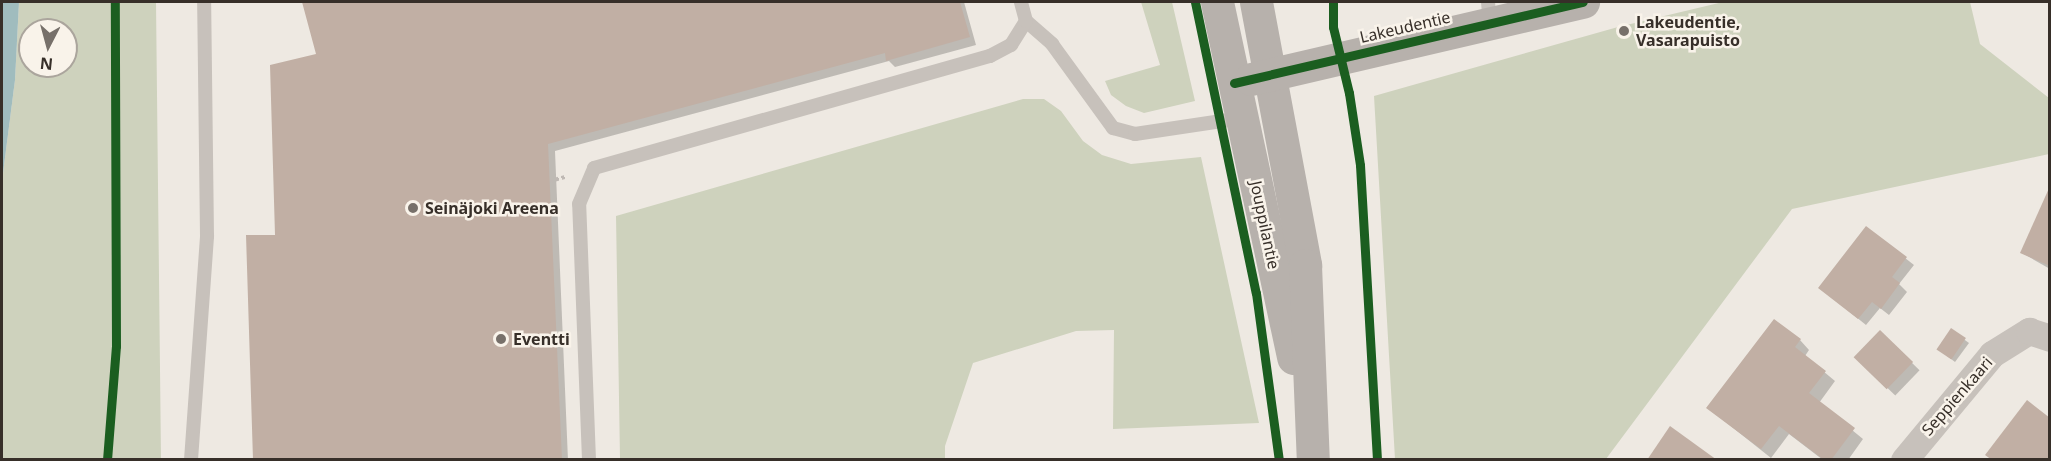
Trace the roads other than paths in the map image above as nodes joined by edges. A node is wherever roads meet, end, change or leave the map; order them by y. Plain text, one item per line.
1 (204, 2) edge
2 (1021, 2) edge
3 (1217, 2) edge
4 (1256, 2) edge
5 (1583, 2) edge
6 (1489, 13) edge
7 (1026, 21) junction
8 (1272, 74) junction
9 (1234, 83) junction
10 (1242, 117) junction
11 (2049, 338) edge
12 (1313, 454) edge
13 (191, 459) edge
14 (589, 459) edge
15 (1904, 459) edge

1 - 13 lane
2 - 7 lane
3 - 9 main road, Jouppilantie
4 - 8 main road, Jouppilantie
5 - 6 main road, Lakeudentie
6 - 8 main road, Lakeudentie
7 - 10 lane
7 - 14 lane
8 - 9 main road, Lakeudentie
8 - 12 main road, Jouppilantie
9 - 10 main road, Jouppilantie
10 - 12 main road, Jouppilantie
11 - 15 street, Seppienkaari

